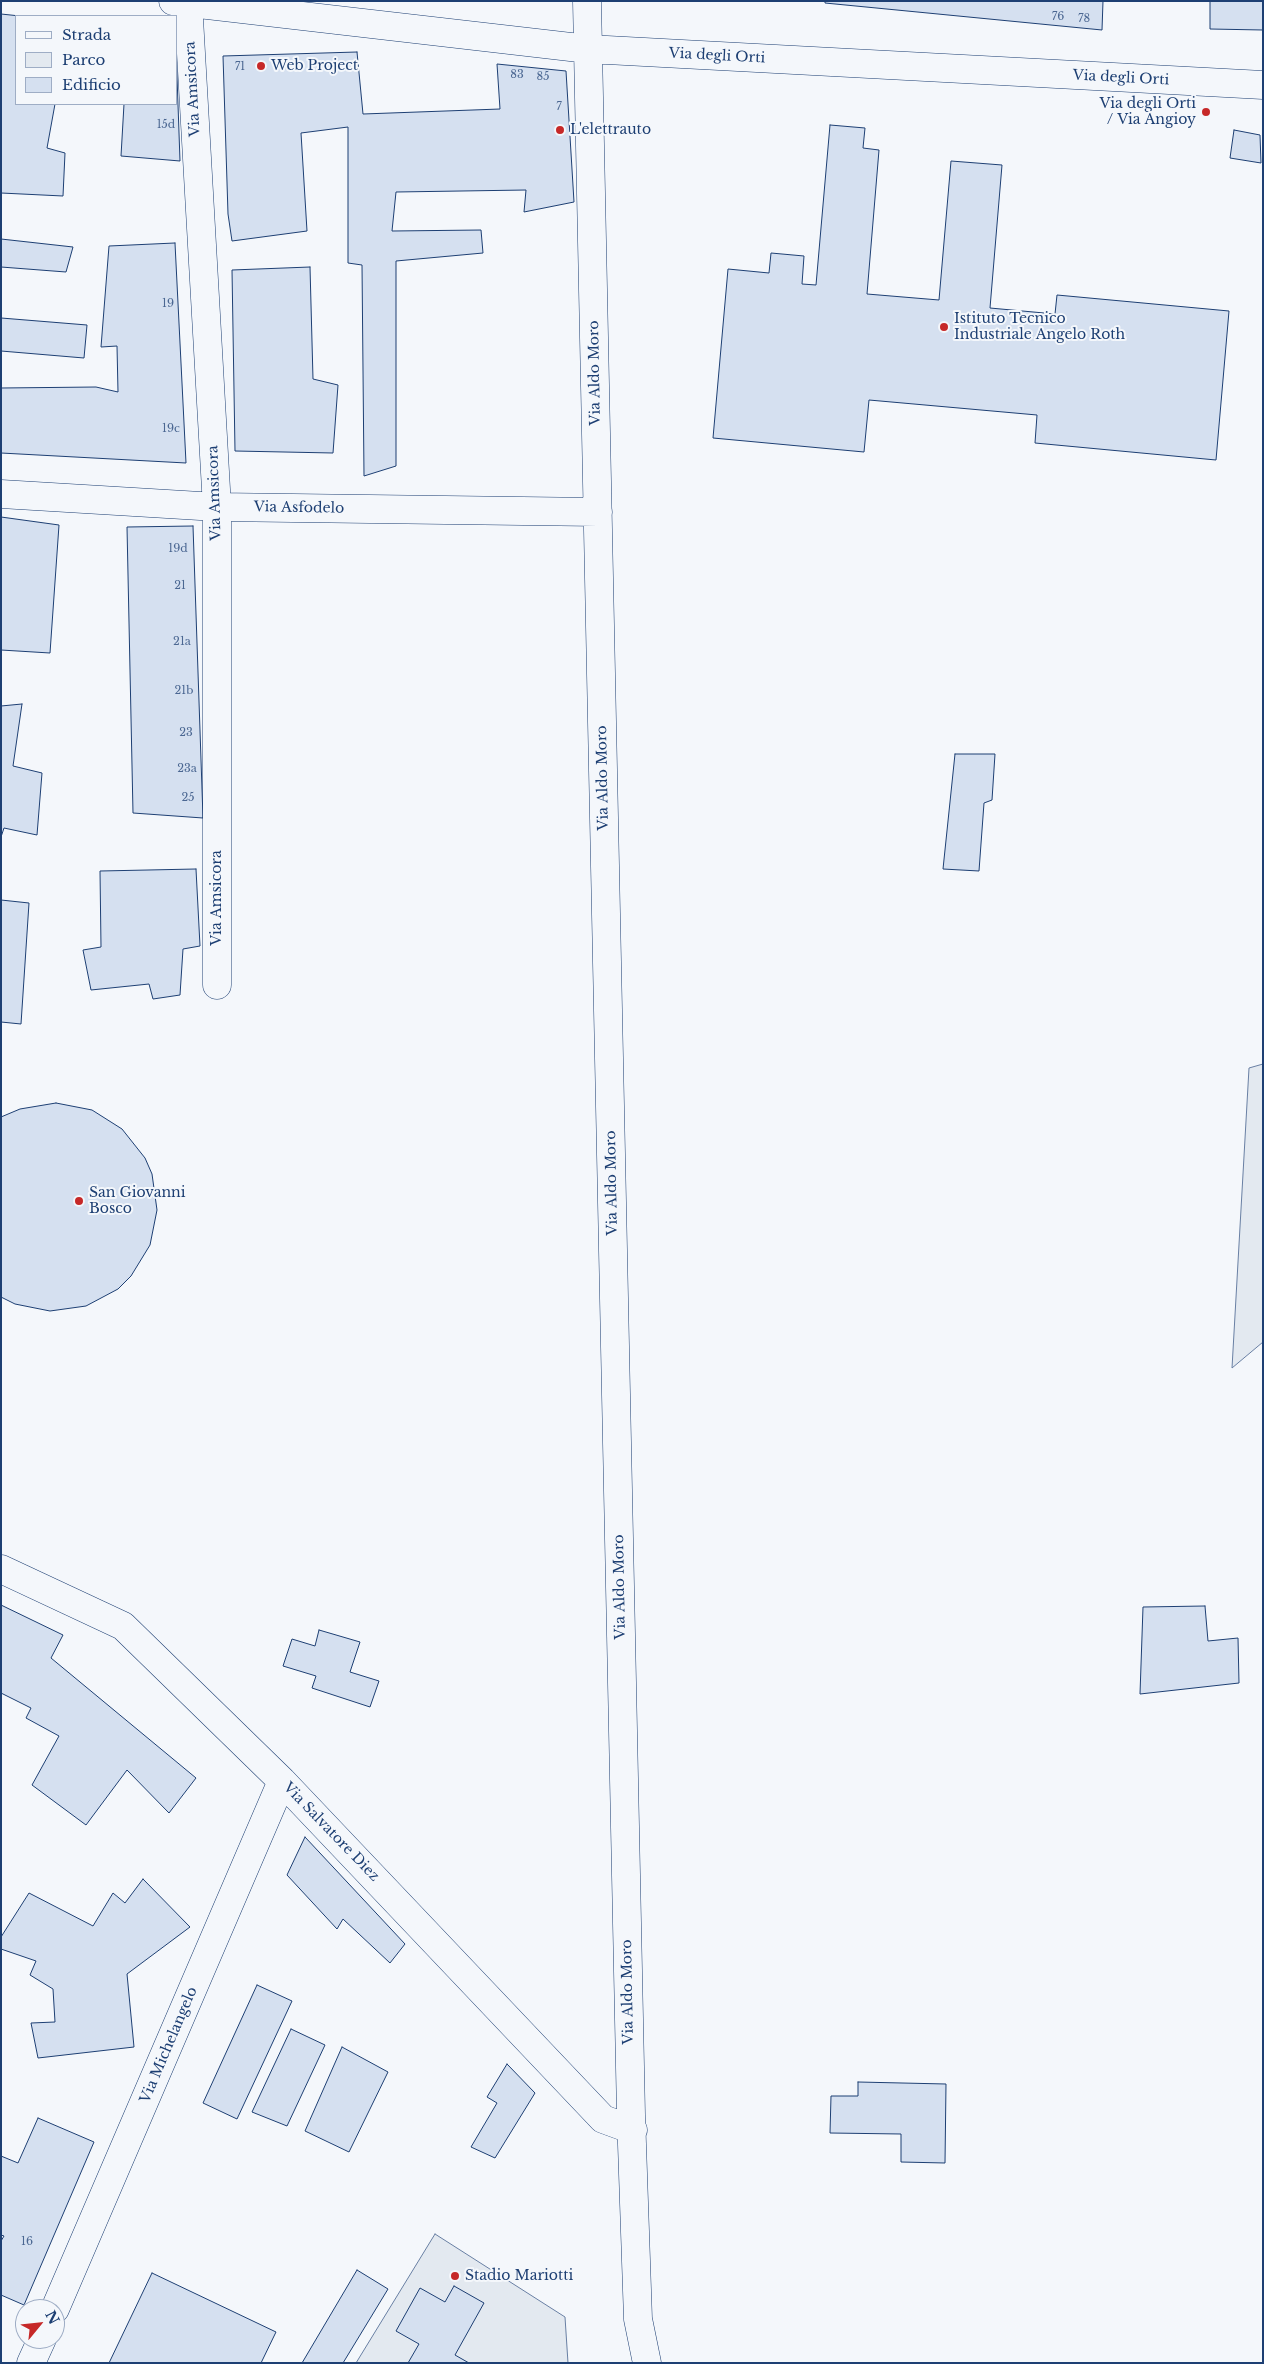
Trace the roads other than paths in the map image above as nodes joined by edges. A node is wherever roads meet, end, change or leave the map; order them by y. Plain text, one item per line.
1 (587, 1) edge
2 (183, 2) edge
3 (588, 49) junction
4 (1263, 86) edge
5 (1, 494) edge
6 (216, 507) junction
7 (598, 512) junction
8 (217, 985) dead end
9 (1, 1569) edge
10 (282, 1781) junction
11 (633, 2130) junction
12 (59, 2299) edge
13 (38, 2349) edge
14 (32, 2363) edge
15 (647, 2363) edge

1 - 3 street, Via Aldo Moro
2 - 3 street, Via degli Orti
2 - 6 street, Via Amsicora
3 - 4 street, Via degli Orti
3 - 7 street, Via Aldo Moro
5 - 6 street, Via Asfodelo
6 - 7 street, Via Asfodelo
6 - 8 street, Via Amsicora
7 - 11 street, Via Aldo Moro
9 - 10 street, Via Salvatore Diez
10 - 11 street, Via Salvatore Diez
10 - 12 street, Via Michelangelo
11 - 15 street, Via Aldo Moro
13 - 14 street

